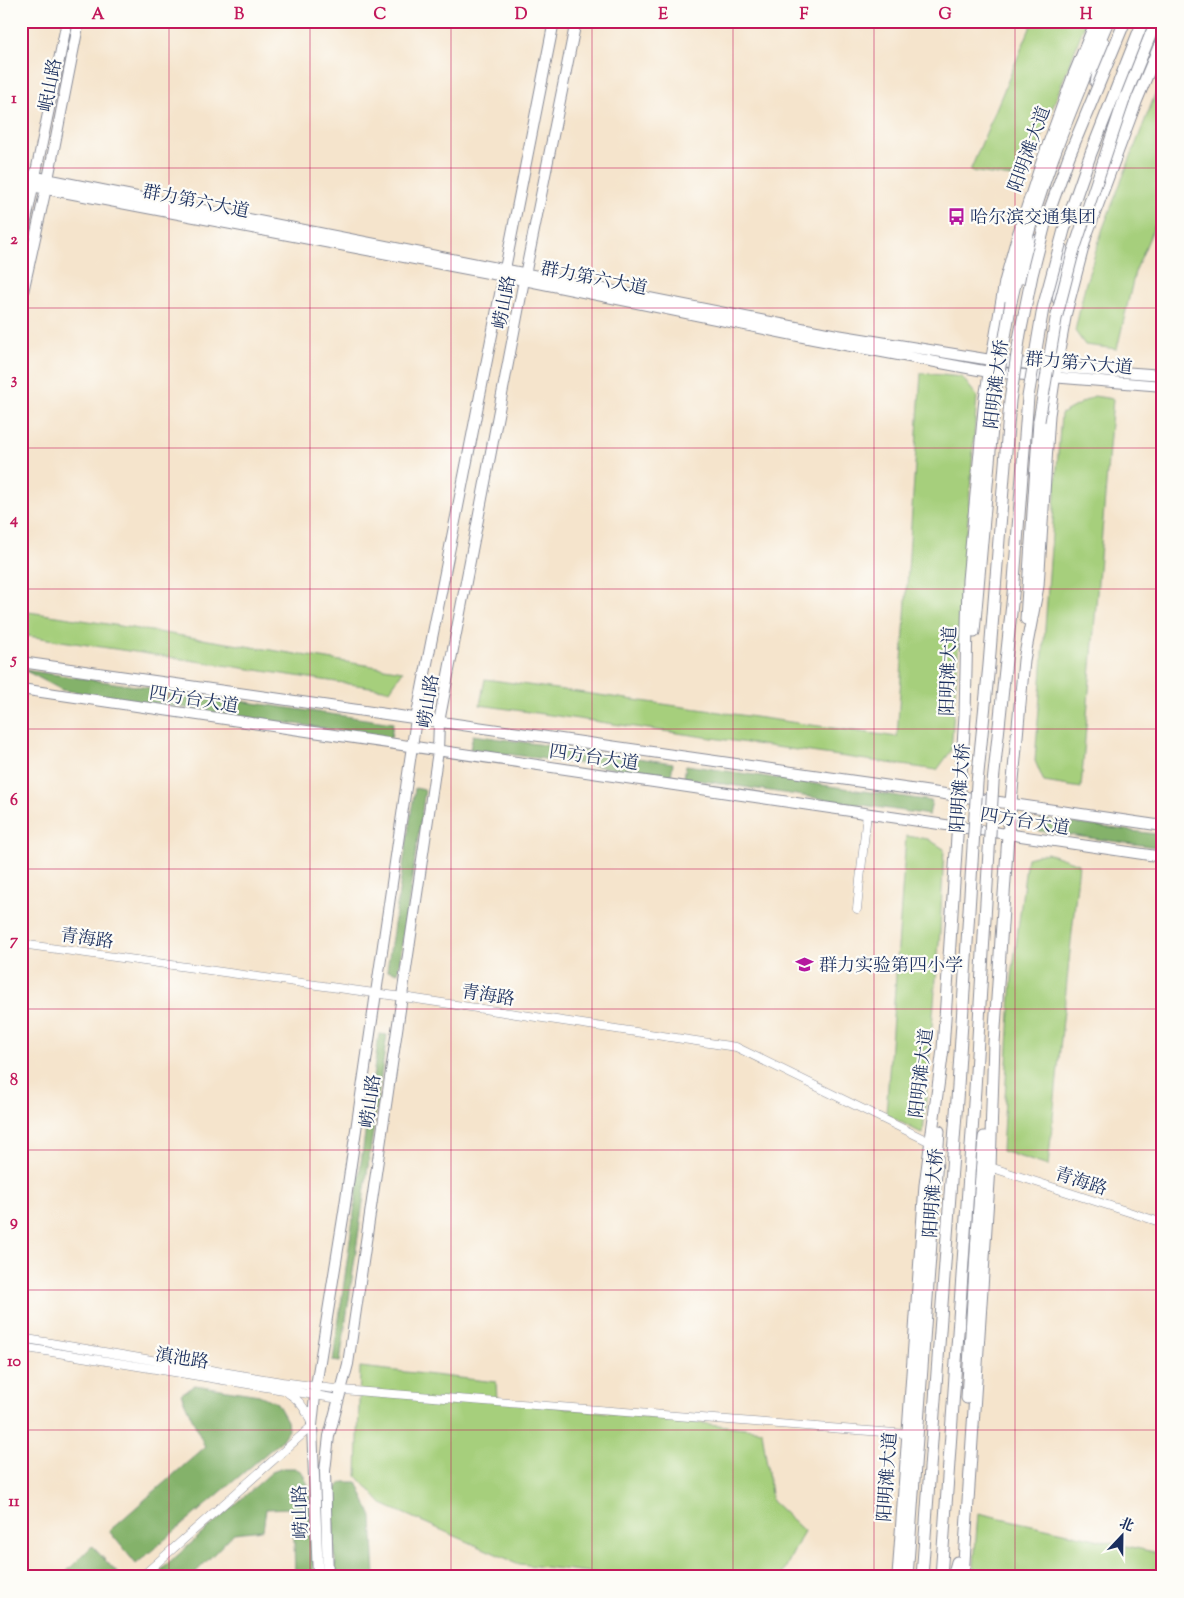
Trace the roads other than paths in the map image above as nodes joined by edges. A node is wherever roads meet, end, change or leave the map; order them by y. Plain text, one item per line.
1 (68, 21) edge
2 (79, 21) edge
3 (554, 21) edge
4 (576, 21) edge
5 (1096, 21) edge
6 (1109, 21) edge
7 (1126, 21) edge
8 (1143, 21) edge
9 (1156, 21) edge
10 (1163, 37) edge
11 (1144, 52) junction
12 (1093, 96) junction
13 (1112, 100) junction
14 (21, 174) edge
15 (35, 182) junction
16 (21, 184) edge
17 (46, 184) junction
18 (1046, 220) junction
19 (1064, 230) junction
20 (21, 245) edge
21 (505, 273) junction
22 (525, 277) junction
23 (21, 301) edge
24 (1011, 302) junction
25 (1056, 318) junction
26 (990, 366) junction
27 (1055, 373) junction
28 (1163, 375) edge
29 (1163, 386) edge
30 (1024, 660) junction
31 (21, 662) edge
32 (21, 689) edge
33 (965, 715) junction
34 (416, 719) junction
35 (439, 722) junction
36 (412, 748) junction
37 (438, 751) junction
38 (959, 796) junction
39 (1011, 803) junction
40 (867, 814) junction
41 (1163, 826) edge
42 (956, 827) junction
43 (1008, 835) junction
44 (1163, 857) edge
45 (857, 908) dead end
46 (21, 944) edge
47 (376, 993) junction
48 (403, 997) junction
49 (943, 1049) junction
50 (994, 1050) junction
51 (930, 1142) junction
52 (990, 1167) junction
53 (1163, 1222) edge
54 (21, 1338) edge
55 (21, 1347) edge
56 (284, 1390) junction
57 (316, 1391) junction
58 (340, 1394) junction
59 (312, 1426) junction
60 (908, 1434) junction
61 (908, 1554) junction
62 (141, 1577) edge
63 (318, 1577) edge
64 (328, 1577) edge
65 (898, 1577) edge
66 (907, 1577) edge
67 (911, 1577) edge
68 (922, 1577) edge
69 (941, 1577) edge
70 (955, 1577) edge
71 (962, 1577) edge

1 - 15 main road, 岷山路
2 - 17 main road, 岷山路
3 - 21 main road, 崂山路
4 - 22 main road, 崂山路
5 - 26 highway, 阳明滩大道
6 - 12 highway, bridge
6 - 24 highway
7 - 12 highway, 阳明滩大桥, bridge
8 - 13 highway, 阳明滩大桥, bridge
9 - 11 highway
10 - 27 highway
11 - 13 highway, bridge
11 - 25 highway, bridge
12 - 18 highway, 阳明滩大桥, bridge
13 - 19 highway, 阳明滩大桥, bridge
14 - 15 main road, 群力第六大道
15 - 16 main road, 群力第六大道
15 - 17 main road, 群力第六大道
15 - 20 main road, 岷山路
17 - 21 main road, 群力第六大道
17 - 23 main road, 岷山路
18 - 24 highway, bridge
18 - 68 highway, 阳明滩大桥, bridge
19 - 25 highway, bridge
19 - 69 highway, 阳明滩大桥, bridge
21 - 22 main road, 群力第六大道
21 - 34 main road, 崂山路
22 - 26 main road, 群力第六大道
22 - 35 main road, 崂山路
24 - 33 highway, bridge
25 - 30 highway, bridge
26 - 27 main road, 群力第六大道
26 - 33 highway, 阳明滩大道
27 - 28 main road, 群力第六大道
27 - 29 main road, 群力第六大道
27 - 30 highway
30 - 39 highway
31 - 34 main road, 四方台大道
32 - 36 main road, 四方台大道
33 - 38 highway, 阳明滩大道
34 - 35 main road, 四方台大道
34 - 36 main road, 崂山路
35 - 37 main road, 崂山路
35 - 38 main road, 四方台大道
36 - 37 main road, 四方台大道
36 - 47 main road, 崂山路
37 - 40 main road, 四方台大道
37 - 48 main road, 崂山路
38 - 39 main road, 四方台大道
38 - 42 highway, 阳明滩大道
39 - 41 main road, 四方台大道
39 - 43 highway
40 - 42 main road, 四方台大道
40 - 45 street
42 - 43 main road, 四方台大道
42 - 49 highway, 阳明滩大道
43 - 44 main road, 四方台大道
43 - 50 highway
46 - 47 street, 青海路
47 - 48 street, 青海路
47 - 57 main road, 崂山路
48 - 51 street, 青海路
48 - 58 main road, 崂山路
49 - 51 highway, 阳明滩大道
49 - 61 highway
50 - 52 highway
50 - 70 highway
51 - 60 highway, 阳明滩大道
52 - 53 street, 青海路
52 - 71 highway
54 - 57 street, 滇池路
55 - 56 street, 滇池路
56 - 57 street, 滇池路
56 - 59 street
57 - 58 street, 滇池路
57 - 59 main road, 崂山路
58 - 60 street, 滇池路
58 - 64 main road, 崂山路
59 - 62 street
59 - 63 main road, 崂山路
60 - 65 highway, 阳明滩大道
61 - 66 highway
61 - 67 highway

